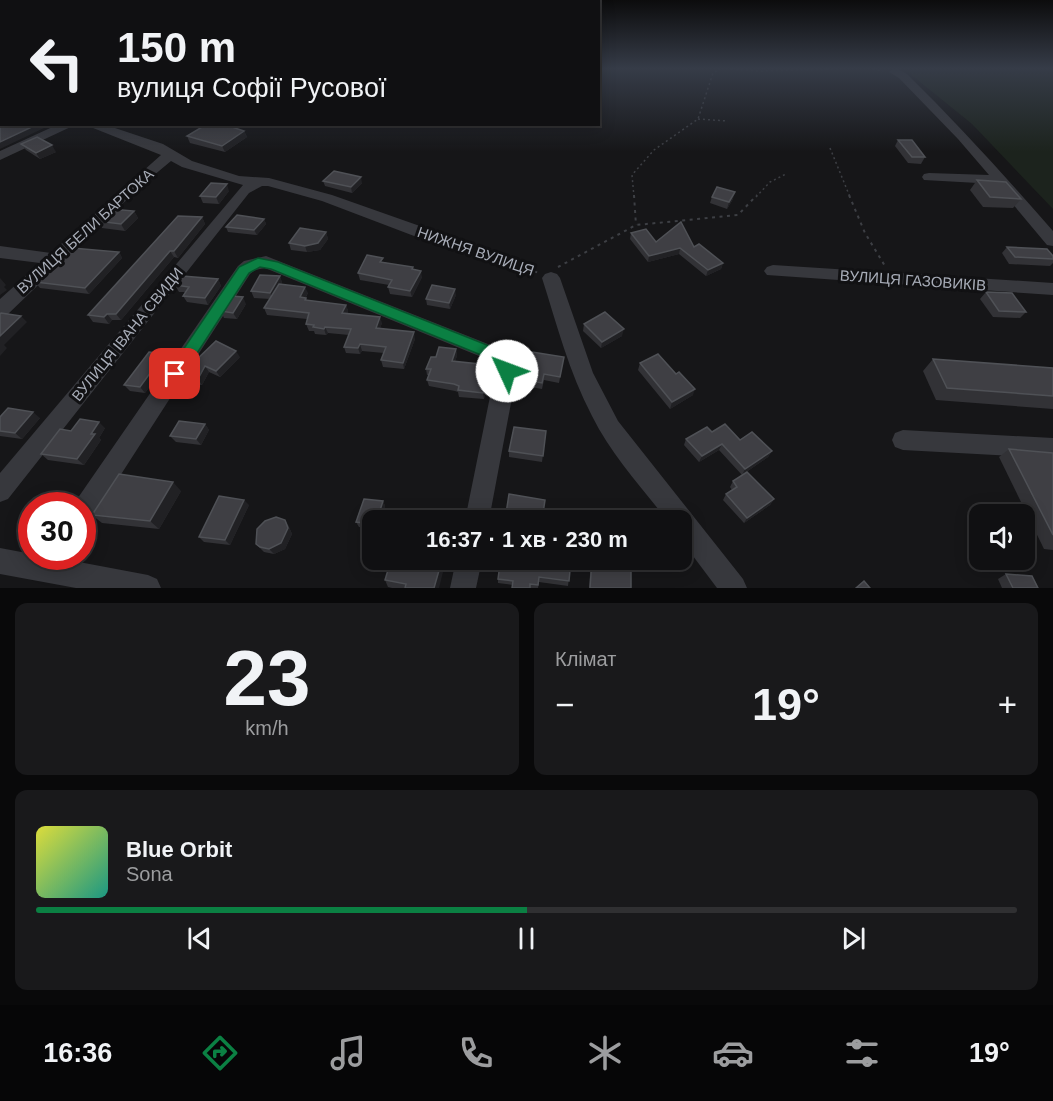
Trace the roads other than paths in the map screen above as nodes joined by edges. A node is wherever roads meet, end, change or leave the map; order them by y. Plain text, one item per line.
1 (923, 96) edge
2 (67, 126) edge
3 (95, 126) edge
4 (171, 154) junction
5 (0, 156) edge
6 (929, 177) dead end
7 (1001, 180) junction
8 (258, 182) junction
9 (428, 235) road end
10 (1053, 241) edge
11 (0, 252) edge
12 (54, 259) junction
13 (773, 271) dead end
14 (551, 278) road end
15 (1053, 289) edge
16 (0, 310) edge
17 (903, 440) dead end
18 (1053, 448) edge
19 (0, 491) edge
20 (96, 492) edge
21 (479, 510) edge
22 (0, 561) edge
23 (18, 562) edge
24 (77, 570) edge
25 (467, 570) edge
26 (148, 588) edge
27 (463, 588) edge
28 (734, 588) edge

1 - 7 street
2 - 5 street
3 - 4 street, НИЖНЯ ВУЛИЦЯ
4 - 8 street, НИЖНЯ ВУЛИЦЯ
4 - 12 street, ВУЛИЦЯ БЕЛИ БАРТОКА
6 - 7 street
7 - 10 street
8 - 9 street, НИЖНЯ ВУЛИЦЯ
8 - 19 street, ВУЛИЦЯ ІВАНА СВИДИ
11 - 12 street
12 - 16 street, ВУЛИЦЯ БЕЛИ БАРТОКА
13 - 15 street, ВУЛИЦЯ ГАЗОВИКІВ
14 - 28 street, НИЖНЯ ВУЛИЦЯ
17 - 18 street
20 - 21 street
22 - 23 street
24 - 26 street
25 - 27 street

